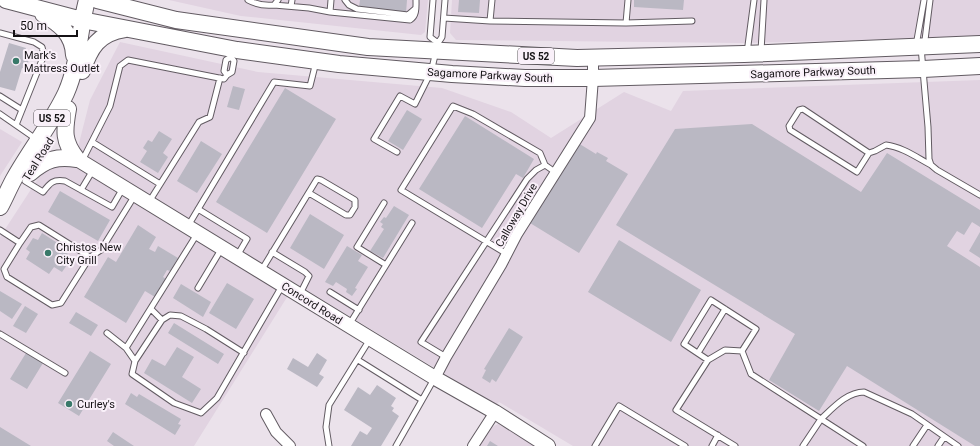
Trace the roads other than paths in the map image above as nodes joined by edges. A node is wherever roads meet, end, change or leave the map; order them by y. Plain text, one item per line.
1 (6, 0) edge
2 (86, 0) edge
3 (97, 0) edge
4 (248, 0) edge
5 (278, 0) edge
6 (292, 0) edge
7 (331, 0) edge
8 (345, 0) edge
9 (416, 0) edge
10 (433, 0) edge
11 (445, 0) edge
12 (492, 0) edge
13 (628, 0) edge
14 (754, 0) edge
15 (764, 0) edge
16 (924, 0) edge
17 (930, 0) edge
18 (255, 2) edge
19 (22, 4) junction
20 (274, 5) junction
21 (291, 6) junction
22 (415, 9) junction
23 (330, 12) junction
24 (444, 18) junction
25 (82, 20) junction
26 (490, 21) junction
27 (692, 21) dead end
28 (626, 23) junction
29 (128, 29) junction
30 (0, 33) edge
31 (980, 44) edge
32 (437, 47) junction
33 (921, 47) junction
34 (231, 53) junction
35 (754, 54) junction
36 (592, 58) junction
37 (316, 61) junction
38 (980, 66) edge
39 (78, 68) junction
40 (922, 69) junction
41 (431, 72) junction
42 (220, 78) junction
43 (593, 78) junction
44 (0, 96) edge
45 (68, 109) junction
46 (22, 110) junction
47 (0, 114) edge
48 (16, 125) junction
49 (38, 141) junction
50 (92, 142) junction
51 (397, 152) dead end
52 (869, 153) junction
53 (79, 161) junction
54 (931, 165) junction
55 (545, 166) junction
56 (94, 169) junction
57 (555, 172) junction
58 (27, 177) junction
59 (160, 184) junction
60 (81, 190) junction
61 (129, 191) junction
62 (309, 193) junction
63 (980, 195) edge
64 (148, 202) junction
65 (384, 203) dead end
66 (0, 207) edge
67 (198, 209) junction
68 (0, 216) edge
69 (412, 223) dead end
70 (0, 230) edge
71 (193, 230) junction
72 (486, 242) junction
73 (20, 243) junction
74 (222, 248) junction
75 (272, 252) junction
76 (507, 254) junction
77 (90, 256) junction
78 (236, 257) junction
79 (386, 265) junction
80 (261, 272) junction
81 (283, 285) junction
82 (198, 288) dead end
83 (330, 292) dead end
84 (299, 295) junction
85 (151, 309) junction
86 (725, 309) junction
87 (359, 310) junction
88 (162, 320) junction
89 (349, 326) junction
90 (107, 333) dead end
91 (0, 334) edge
92 (370, 339) junction
93 (126, 348) junction
94 (742, 351) junction
95 (244, 353) junction
96 (698, 353) junction
97 (446, 357) junction
98 (358, 360) junction
99 (708, 360) junction
100 (135, 361) junction
101 (65, 373) dead end
102 (435, 378) junction
103 (422, 400) junction
104 (495, 412) junction
105 (266, 414) dead end
106 (821, 419) junction
107 (927, 425) junction
108 (718, 435) junction
109 (944, 437) junction
110 (290, 446) edge
111 (329, 446) edge
112 (396, 446) edge
113 (473, 446) edge
114 (548, 446) edge
115 (595, 446) edge
116 (685, 446) edge
117 (712, 446) edge
118 (735, 446) edge
119 (803, 446) edge
120 (863, 446) edge
121 (913, 446) edge
122 (938, 446) edge
123 (958, 446) edge

1 - 19 main road, Sagamore Parkway South
2 - 25 main road, US 52
3 - 32 main road, Sagamore Parkway South / US 52
4 - 18 lane
5 - 20 lane
6 - 21 lane
7 - 23 lane
8 - 22 lane
9 - 22 lane
10 - 32 lane
11 - 24 lane
12 - 26 lane
13 - 28 lane
14 - 35 lane
15 - 35 lane
16 - 33 lane
17 - 33 lane
18 - 20 lane
19 - 25 main road, Sagamore Parkway South
19 - 39 main road
20 - 21 lane
21 - 23 lane
22 - 23 lane
24 - 26 lane
24 - 32 lane
25 - 29 main road, Sagamore Parkway South
25 - 39 main road, Teal Road / US 52
26 - 28 lane
27 - 28 lane
29 - 34 main road, Sagamore Parkway South / US 52
29 - 39 main road, US 52
30 - 46 lane
31 - 33 main road, Sagamore Parkway South / US 52
32 - 36 main road, Sagamore Parkway South / US 52
32 - 41 lane
33 - 35 main road, Sagamore Parkway South / US 52
33 - 40 lane
34 - 37 main road, Sagamore Parkway South / US 52
34 - 42 lane
35 - 36 main road, Sagamore Parkway South / US 52
36 - 43 street, Calloway Drive
37 - 41 main road, Sagamore Parkway South / US 52
37 - 67 lane
38 - 40 main road, Sagamore Parkway South / US 52
39 - 45 main road, Teal Road / US 52
39 - 49 main road, Teal Road / US 52
40 - 43 main road, Sagamore Parkway South / US 52
40 - 54 lane
41 - 43 main road, Sagamore Parkway South / US 52
41 - 51 lane
42 - 50 lane
42 - 59 lane
43 - 57 street, Calloway Drive
44 - 46 lane
45 - 53 main road
45 - 58 main road, Teal Road / US 52
46 - 48 lane
47 - 48 lane
48 - 49 lane
49 - 66 main road, Teal Road / US 52
50 - 53 lane
50 - 59 lane
52 - 52 lane
52 - 54 lane
53 - 56 street, Concord Road
53 - 58 main road
54 - 63 lane
55 - 57 lane
55 - 72 lane
55 - 72 lane
56 - 60 lane
56 - 61 street, Concord Road
57 - 76 street, Calloway Drive
58 - 60 lane
58 - 68 main road, Teal Road / US 52
59 - 64 lane
60 - 61 lane
61 - 64 street, Concord Road
61 - 77 lane
62 - 62 lane
62 - 75 lane
64 - 71 street, Concord Road
65 - 79 lane
67 - 71 lane
67 - 78 lane
69 - 79 lane
70 - 73 lane
71 - 74 street, Concord Road
71 - 85 lane
72 - 76 lane
72 - 97 lane
73 - 77 lane
73 - 77 lane
74 - 78 street, Concord Road
74 - 82 lane
75 - 80 lane
75 - 84 lane
76 - 97 street, Calloway Drive
78 - 80 street, Concord Road
79 - 87 lane
80 - 81 street, Concord Road
81 - 84 street, Concord Road
81 - 95 lane
83 - 87 lane
84 - 89 street, Concord Road
85 - 88 lane
85 - 93 lane
86 - 94 lane
86 - 96 lane
86 - 96 lane
87 - 89 lane
88 - 95 lane
88 - 100 lane
89 - 92 street, Concord Road
90 - 93 lane
91 - 101 lane
92 - 98 lane
92 - 102 street, Concord Road
93 - 100 lane
94 - 99 lane
94 - 106 lane
95 - 100 lane
96 - 99 lane
97 - 102 street, Calloway Drive
98 - 103 lane
98 - 111 lane
99 - 108 lane
102 - 103 lane
102 - 104 street, Concord Road
103 - 112 lane
104 - 113 street
104 - 114 street, Concord Road
105 - 110 street
106 - 107 lane
106 - 119 lane
106 - 120 lane
107 - 109 lane
107 - 121 lane
108 - 117 lane
108 - 118 lane
109 - 122 lane
109 - 123 lane
115 - 116 lane

